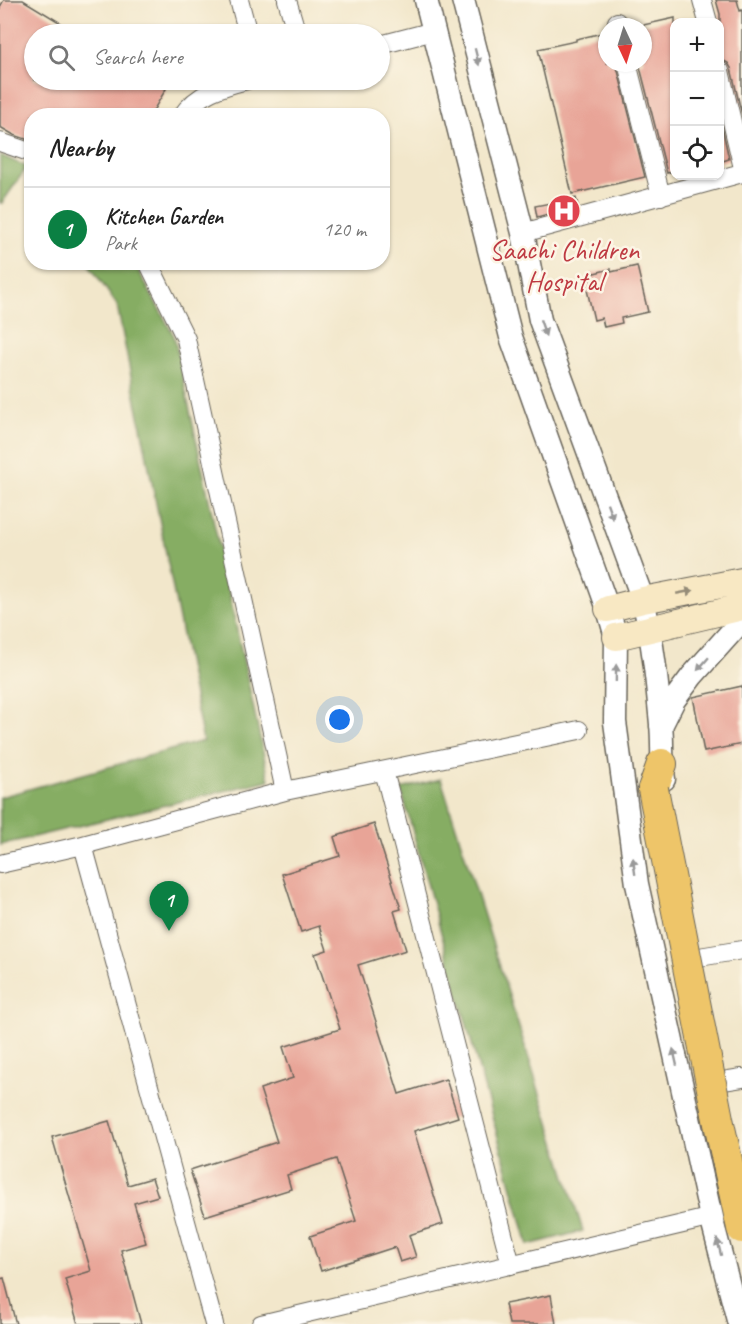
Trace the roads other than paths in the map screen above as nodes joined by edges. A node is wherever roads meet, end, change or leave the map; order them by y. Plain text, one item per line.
1 (239, 0) edge
2 (287, 0) edge
3 (426, 0) edge
4 (463, 0) edge
5 (702, 0) edge
6 (707, 18) edge
7 (245, 24) edge
8 (294, 24) edge
9 (434, 31) junction
10 (390, 42) edge
11 (629, 72) edge
12 (720, 72) edge
13 (215, 90) edge
14 (489, 103) junction
15 (188, 108) edge
16 (455, 113) junction
17 (0, 142) edge
18 (24, 150) edge
19 (742, 164) edge
20 (742, 173) edge
21 (661, 195) junction
22 (523, 233) junction
23 (152, 270) edge
24 (601, 486) junction
25 (568, 497) junction
26 (736, 580) edge
27 (643, 600) junction
28 (742, 607) edge
29 (608, 609) junction
30 (742, 620) edge
31 (650, 629) junction
32 (616, 637) junction
33 (661, 726) junction
34 (579, 730) dead end
35 (384, 771) junction
36 (657, 776) junction
37 (285, 791) junction
38 (83, 845) junction
39 (0, 864) edge
40 (742, 950) edge
41 (699, 957) junction
42 (733, 1080) edge
43 (742, 1163) edge
44 (742, 1210) edge
45 (711, 1217) junction
46 (742, 1228) edge
47 (511, 1265) junction
48 (729, 1287) junction
49 (214, 1324) edge
50 (261, 1324) edge
51 (733, 1324) edge
52 (739, 1324) edge

1 - 7 street
2 - 8 street
3 - 9 street
4 -> 14 street
5 - 6 street
9 - 10 street
9 - 16 street
11 - 21 street
12 - 19 street
13 - 15 street
14 - 16 street
14 - 22 street
16 - 25 street
17 - 18 street
20 - 21 street
21 - 22 street
22 -> 24 street
23 - 37 street
24 - 25 street
24 -> 27 street
25 - 29 street
27 -> 26 main road
27 - 29 main road
27 - 31 street
28 - 31 main road
29 - 32 street
30 -> 33 street
31 - 32 main road
31 - 33 street
45 -> 32 street
33 - 36 street
34 - 35 street
35 - 37 street
35 - 47 street
36 - 41 street
36 - 46 highway, bridge
37 - 38 street
38 - 39 street
38 - 49 street
40 - 41 street
41 - 42 street
42 - 43 street
44 - 45 street
45 - 47 street
48 -> 45 street
47 - 50 street
48 - 51 street
48 - 52 street

